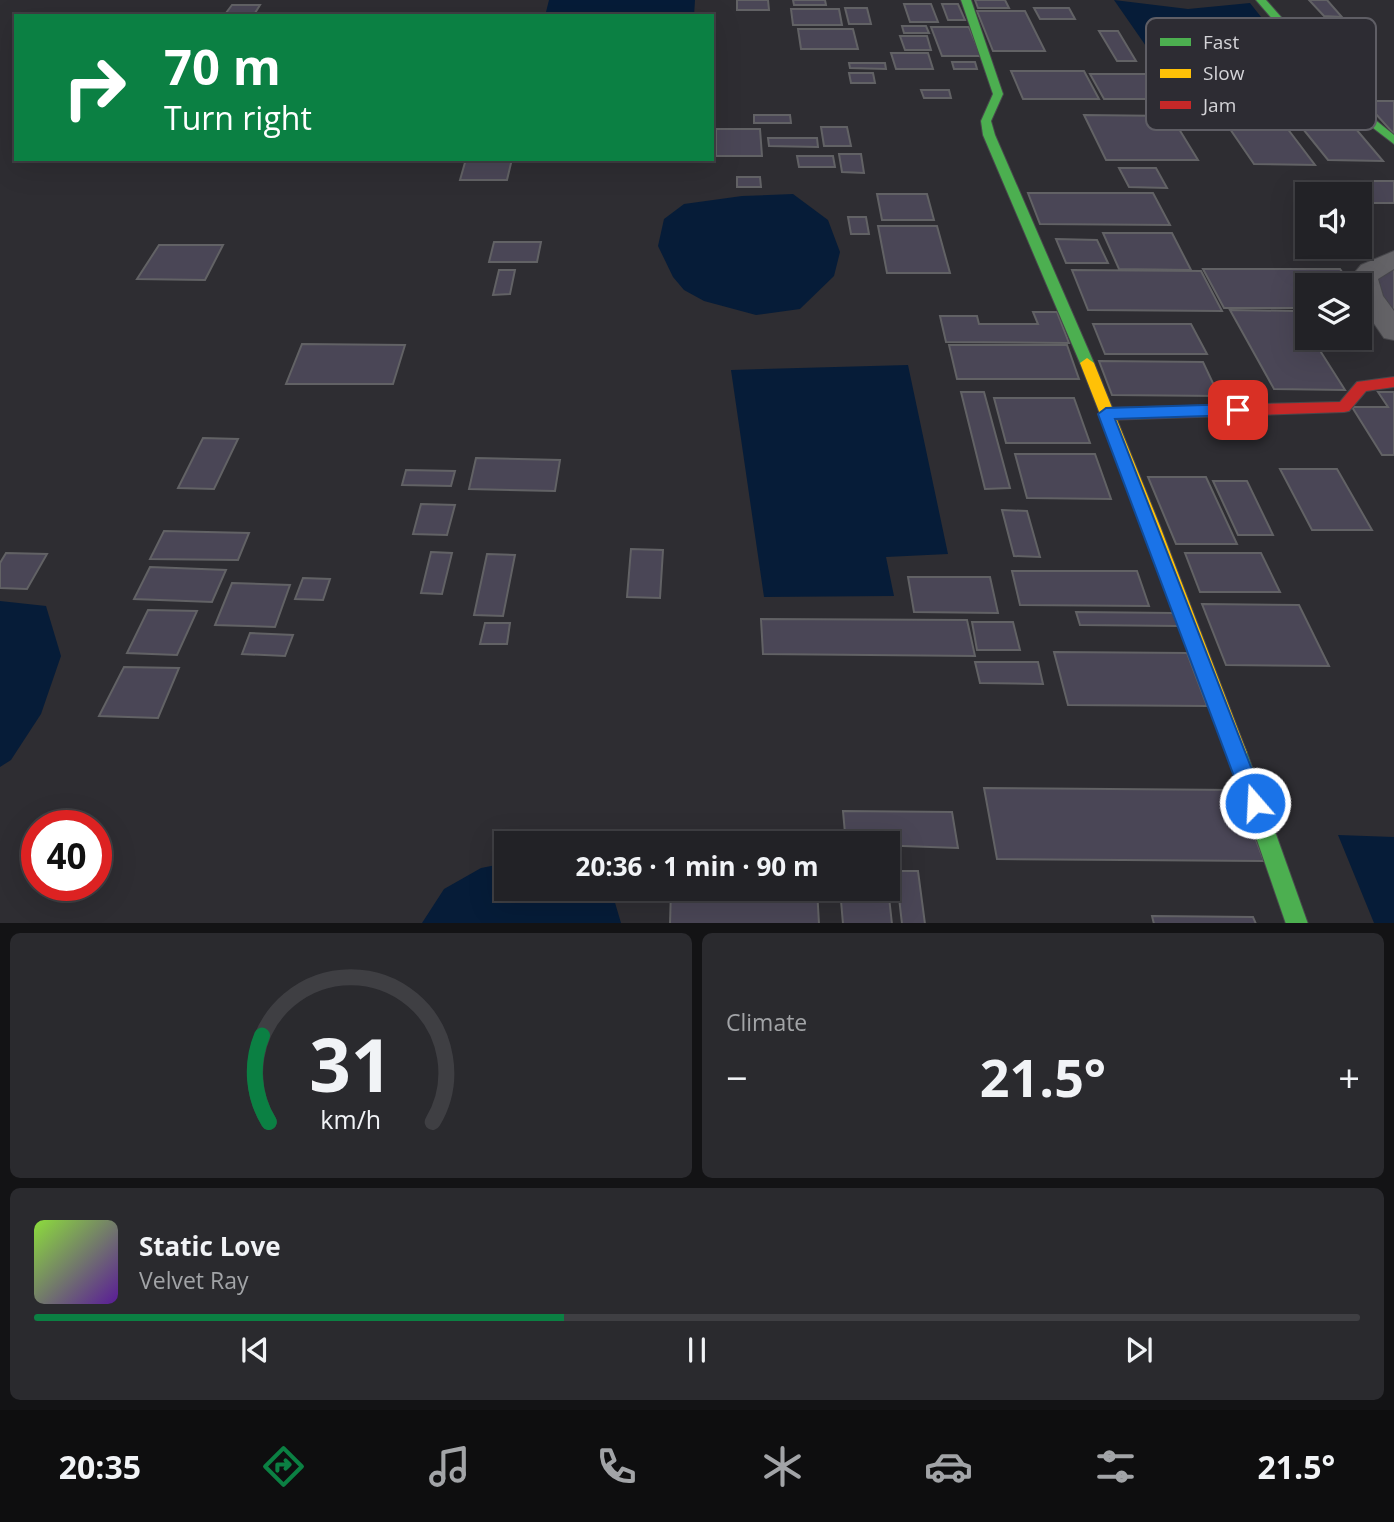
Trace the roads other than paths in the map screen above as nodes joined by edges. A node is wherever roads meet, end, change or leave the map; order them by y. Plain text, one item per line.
1 (966, 0) edge
2 (1261, 0) edge
3 (1277, 18) edge
4 (1376, 126) edge
5 (1394, 141) edge
6 (1394, 259) edge
7 (1394, 331) edge
8 (1394, 382) edge
9 (1106, 414) junction
10 (1297, 923) edge

1 - 9 street
2 - 3 street
4 - 5 street
6 - 7 street
8 - 9 street
9 - 10 street

